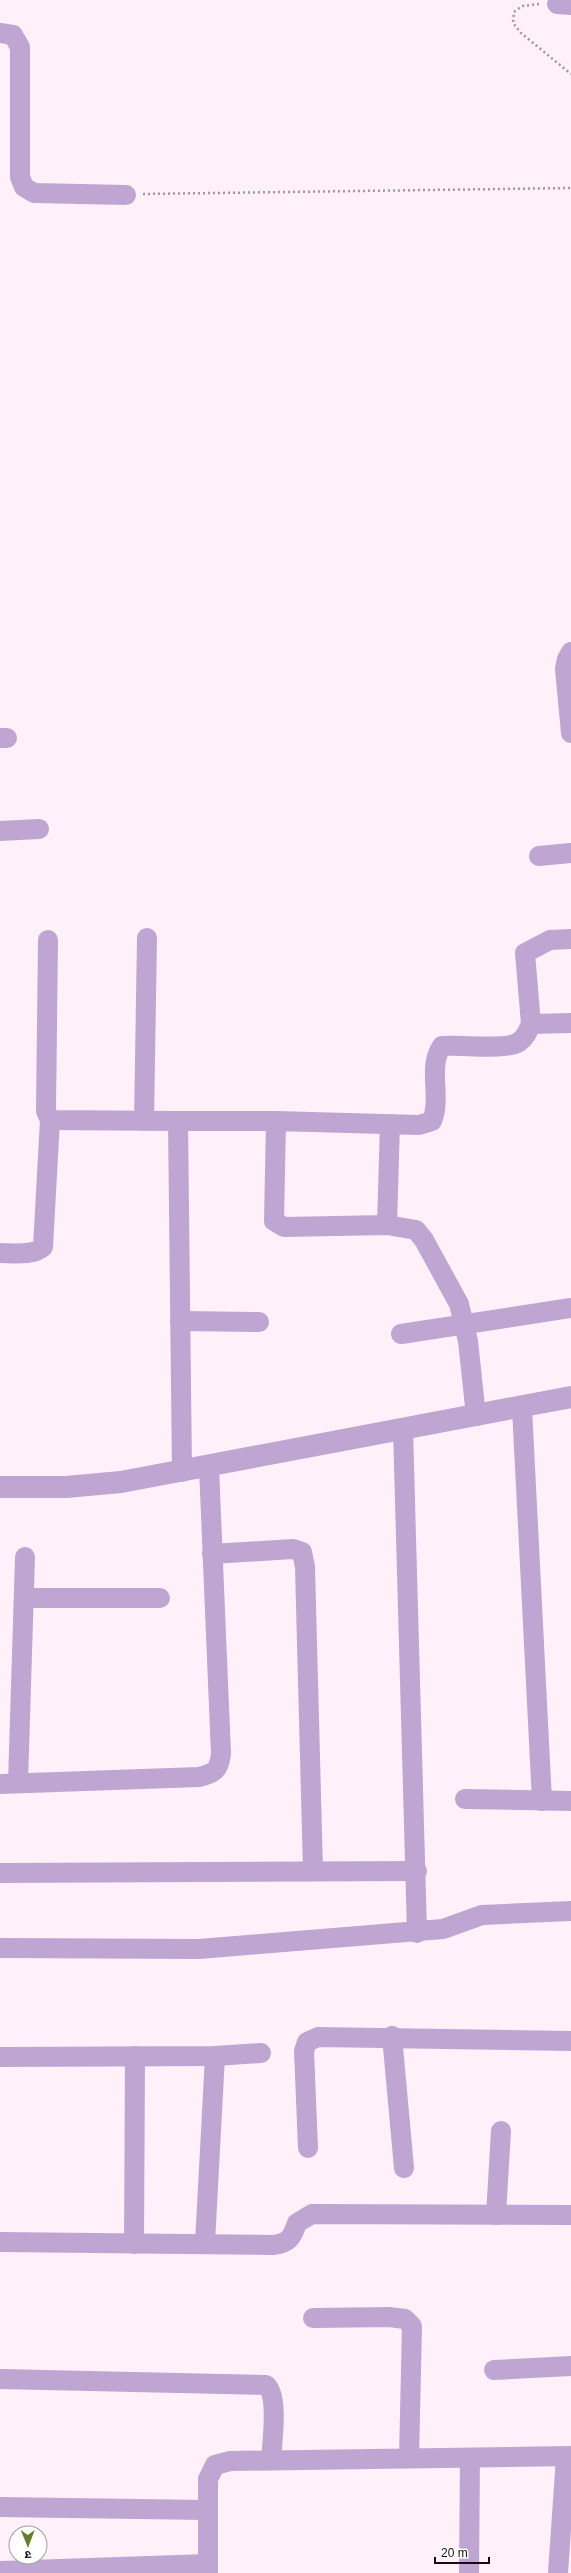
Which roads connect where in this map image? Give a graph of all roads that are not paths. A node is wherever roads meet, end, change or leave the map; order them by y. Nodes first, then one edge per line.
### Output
1 (0, 33) edge
2 (126, 195) road end
3 (571, 652) edge
4 (571, 733) edge
5 (39, 829) dead end
6 (0, 831) edge
7 (571, 853) edge
8 (539, 856) dead end
9 (147, 938) dead end
10 (571, 939) edge
11 (48, 940) dead end
12 (531, 1024) junction
13 (571, 1024) edge
14 (50, 1120) junction
15 (144, 1121) junction
16 (178, 1121) junction
17 (276, 1121) junction
18 (390, 1124) junction
19 (387, 1224) junction
20 (0, 1253) edge
21 (571, 1308) edge
22 (180, 1321) junction
23 (259, 1322) dead end
24 (466, 1324) junction
25 (401, 1334) dead end
26 (571, 1397) edge
27 (522, 1408) junction
28 (476, 1416) junction
29 (402, 1429) junction
30 (209, 1467) junction
31 (182, 1472) junction
32 (0, 1487) edge
33 (212, 1554) junction
34 (25, 1557) dead end
35 (25, 1598) junction
36 (160, 1598) dead end
37 (9, 1783) edge
38 (465, 1799) dead end
39 (542, 1801) junction
40 (571, 1801) edge
41 (313, 1871) junction
42 (417, 1871) junction
43 (0, 1872) edge
44 (571, 1911) edge
45 (417, 1932) junction
46 (0, 1948) edge
47 (392, 2036) junction
48 (571, 2041) edge
49 (261, 2053) dead end
50 (0, 2056) edge
51 (135, 2056) junction
52 (215, 2056) junction
53 (501, 2131) dead end
54 (308, 2148) dead end
55 (404, 2168) dead end
56 (496, 2215) junction
57 (571, 2215) edge
58 (0, 2242) edge
59 (205, 2243) junction
60 (134, 2244) junction
61 (313, 2318) dead end
62 (571, 2366) edge
63 (494, 2370) dead end
64 (0, 2380) edge
65 (569, 2456) edge
66 (409, 2458) junction
67 (470, 2458) junction
68 (271, 2460) junction
69 (0, 2507) edge
70 (207, 2510) junction
71 (208, 2568) edge
72 (0, 2571) edge
73 (469, 2573) edge
74 (558, 2573) edge

1 - 2 street
3 - 4 street
5 - 6 street
7 - 8 street
9 - 15 street
10 - 12 street
11 - 14 street
12 - 13 street
12 - 18 street
14 - 15 street
14 - 20 street
15 - 16 street
16 - 17 street
16 - 22 street
17 - 18 street
17 - 19 street
18 - 19 street
19 - 24 street
21 - 24 street
22 - 23 street
22 - 31 street
24 - 25 street
24 - 28 street
26 - 27 street
27 - 28 street
27 - 39 street
28 - 29 street
29 - 30 street
29 - 42 street
30 - 31 street
30 - 33 street
31 - 32 street
33 - 37 street
33 - 41 street
34 - 35 street
35 - 36 street
35 - 37 street
38 - 39 street
39 - 40 street
41 - 42 street
41 - 43 street
42 - 45 street
44 - 45 street
45 - 46 street
47 - 48 street
47 - 54 street
47 - 55 street
49 - 52 street
50 - 51 street
51 - 52 street
51 - 60 street
52 - 59 street
53 - 56 street
56 - 57 street
56 - 59 street
58 - 60 street
59 - 60 street
61 - 66 street
62 - 63 street
64 - 68 street
65 - 67 street
65 - 74 street
66 - 67 street
66 - 68 street
67 - 73 street
68 - 70 street
69 - 70 street
70 - 71 street
71 - 72 street

